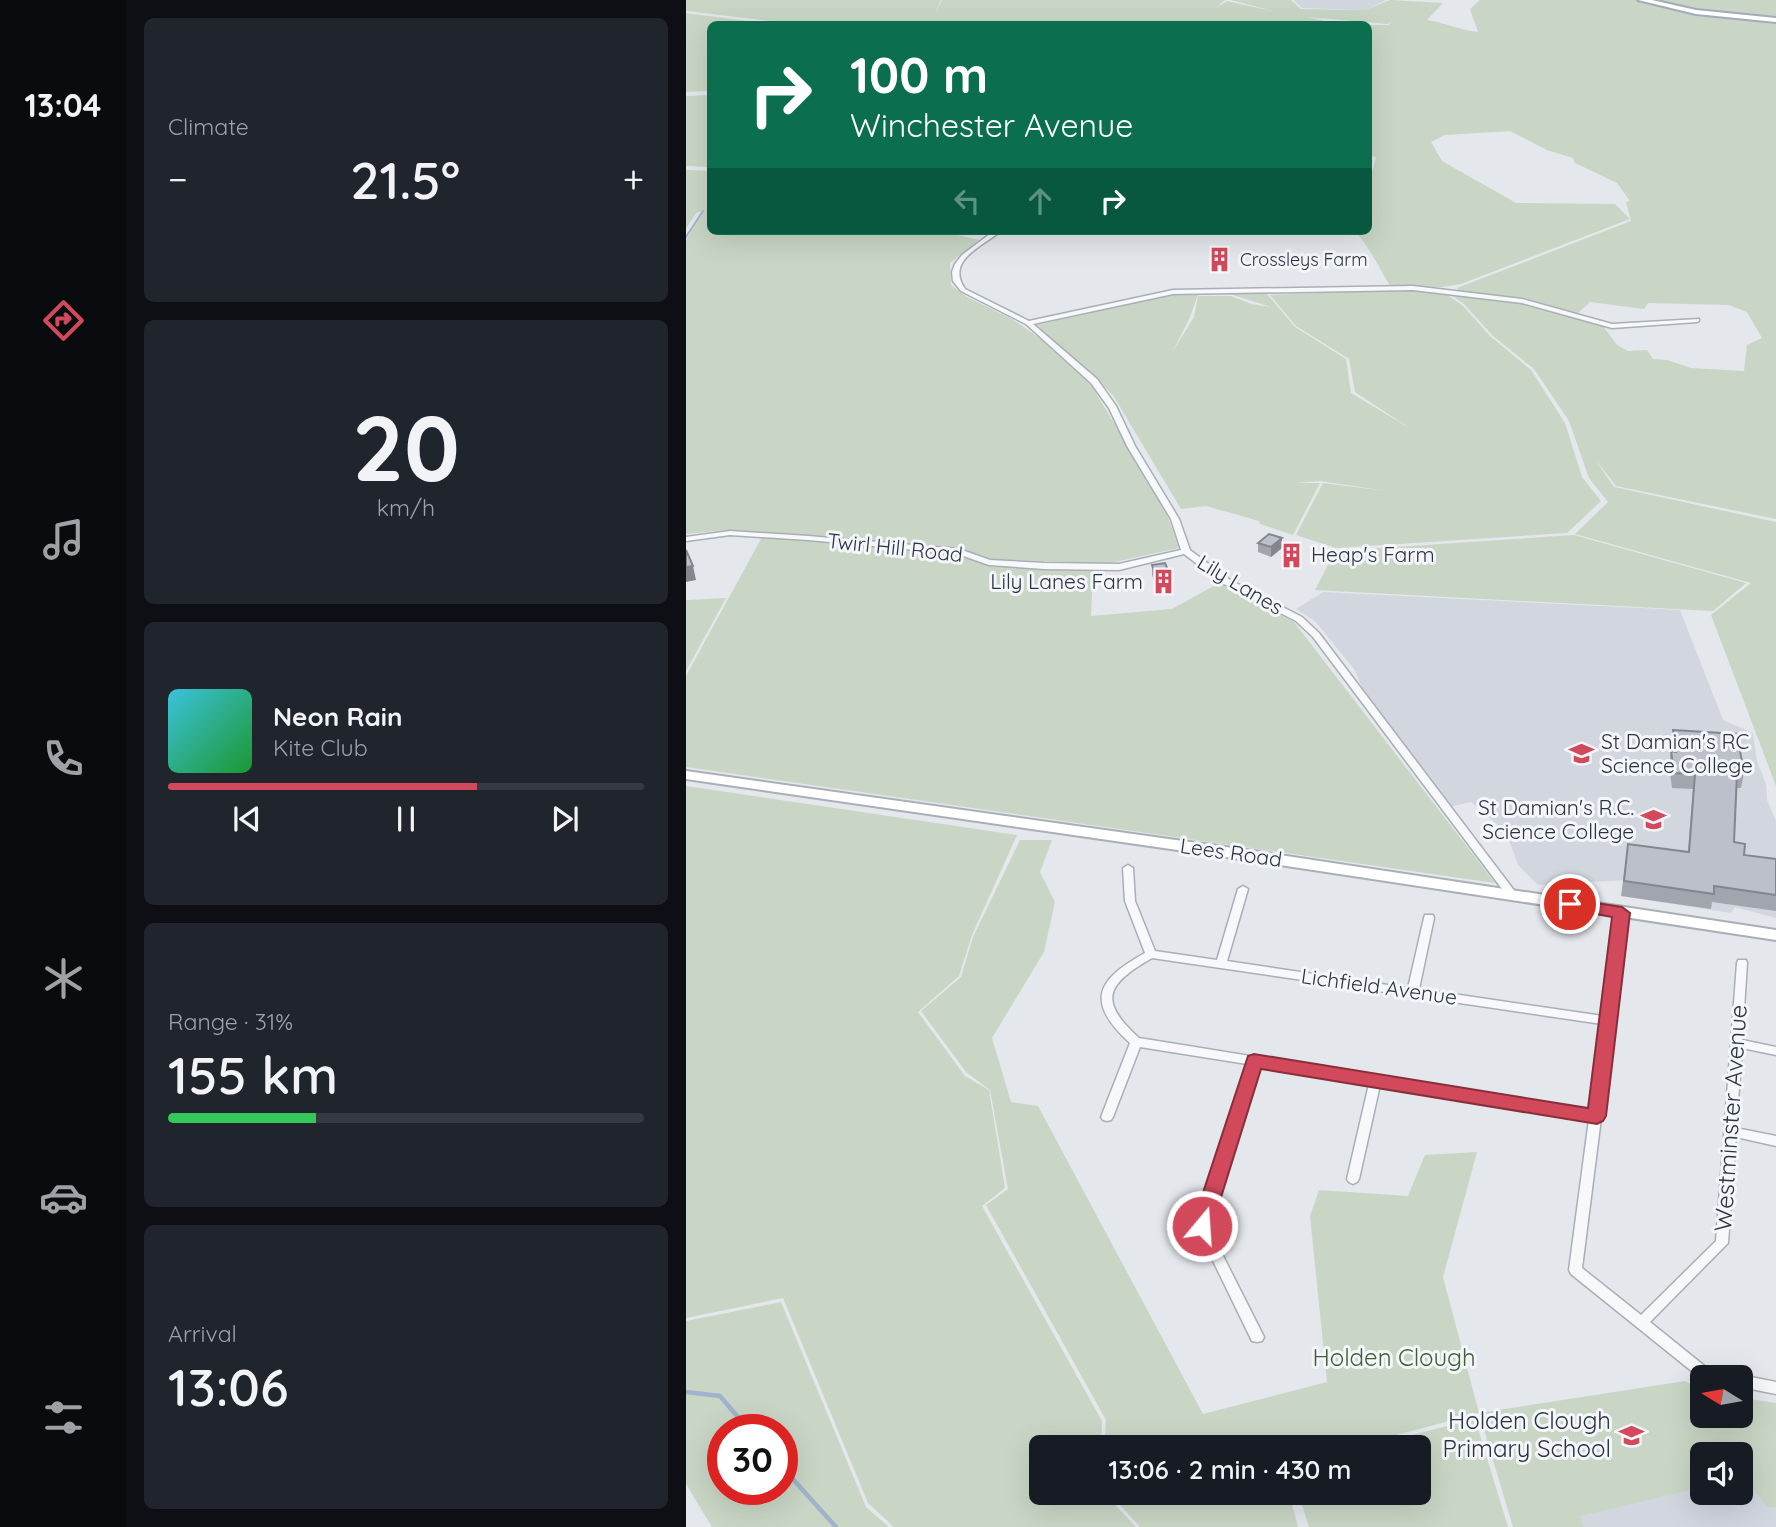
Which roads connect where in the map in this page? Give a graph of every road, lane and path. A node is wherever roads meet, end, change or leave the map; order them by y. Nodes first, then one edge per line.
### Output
1 (1642, 0) edge
2 (1776, 20) edge
3 (993, 235) edge
4 (1697, 320) dead end
5 (1028, 323) junction
6 (686, 539) edge
7 (1186, 551) junction
8 (686, 775) edge
9 (1128, 868) dead end
10 (1243, 889) dead end
11 (1512, 895) junction
12 (1622, 913) junction
13 (1429, 918) dead end
14 (1776, 935) edge
15 (1151, 954) junction
16 (1742, 963) dead end
17 (1221, 964) junction
18 (1413, 992) junction
19 (1608, 1021) junction
20 (1136, 1042) junction
21 (1736, 1044) junction
22 (1776, 1051) edge
23 (1254, 1061) junction
24 (1375, 1081) junction
25 (1597, 1116) junction
26 (1107, 1117) dead end
27 (1730, 1130) junction
28 (1776, 1141) edge
29 (1353, 1179) dead end
30 (1641, 1323) junction
31 (1257, 1337) dead end
32 (1694, 1365) edge
33 (1754, 1384) edge
34 (1776, 1388) edge

1 - 2 main road
3 - 5 street, Lily Lanes
4 - 5 street
5 - 7 street, Lily Lanes
6 - 7 street, Twirl Hill Road
7 - 11 street, Lily Lanes
8 - 11 main road, Lees Road
9 - 15 street
10 - 17 street
11 - 12 main road, Lees Road
12 - 14 main road, Lees Road
12 - 19 street
13 - 18 street
15 - 17 street, Lichfield Avenue
15 - 20 street
16 - 21 street, Westminster Avenue
17 - 18 street, Lichfield Avenue
18 - 19 street, Lichfield Avenue
19 - 25 street
20 - 23 street
20 - 26 street
21 - 22 street
21 - 27 street, Westminster Avenue
23 - 24 street
23 - 31 street
24 - 25 street
24 - 29 street
25 - 30 street
27 - 28 street
27 - 30 street, Westminster Avenue
30 - 32 street
33 - 34 street

